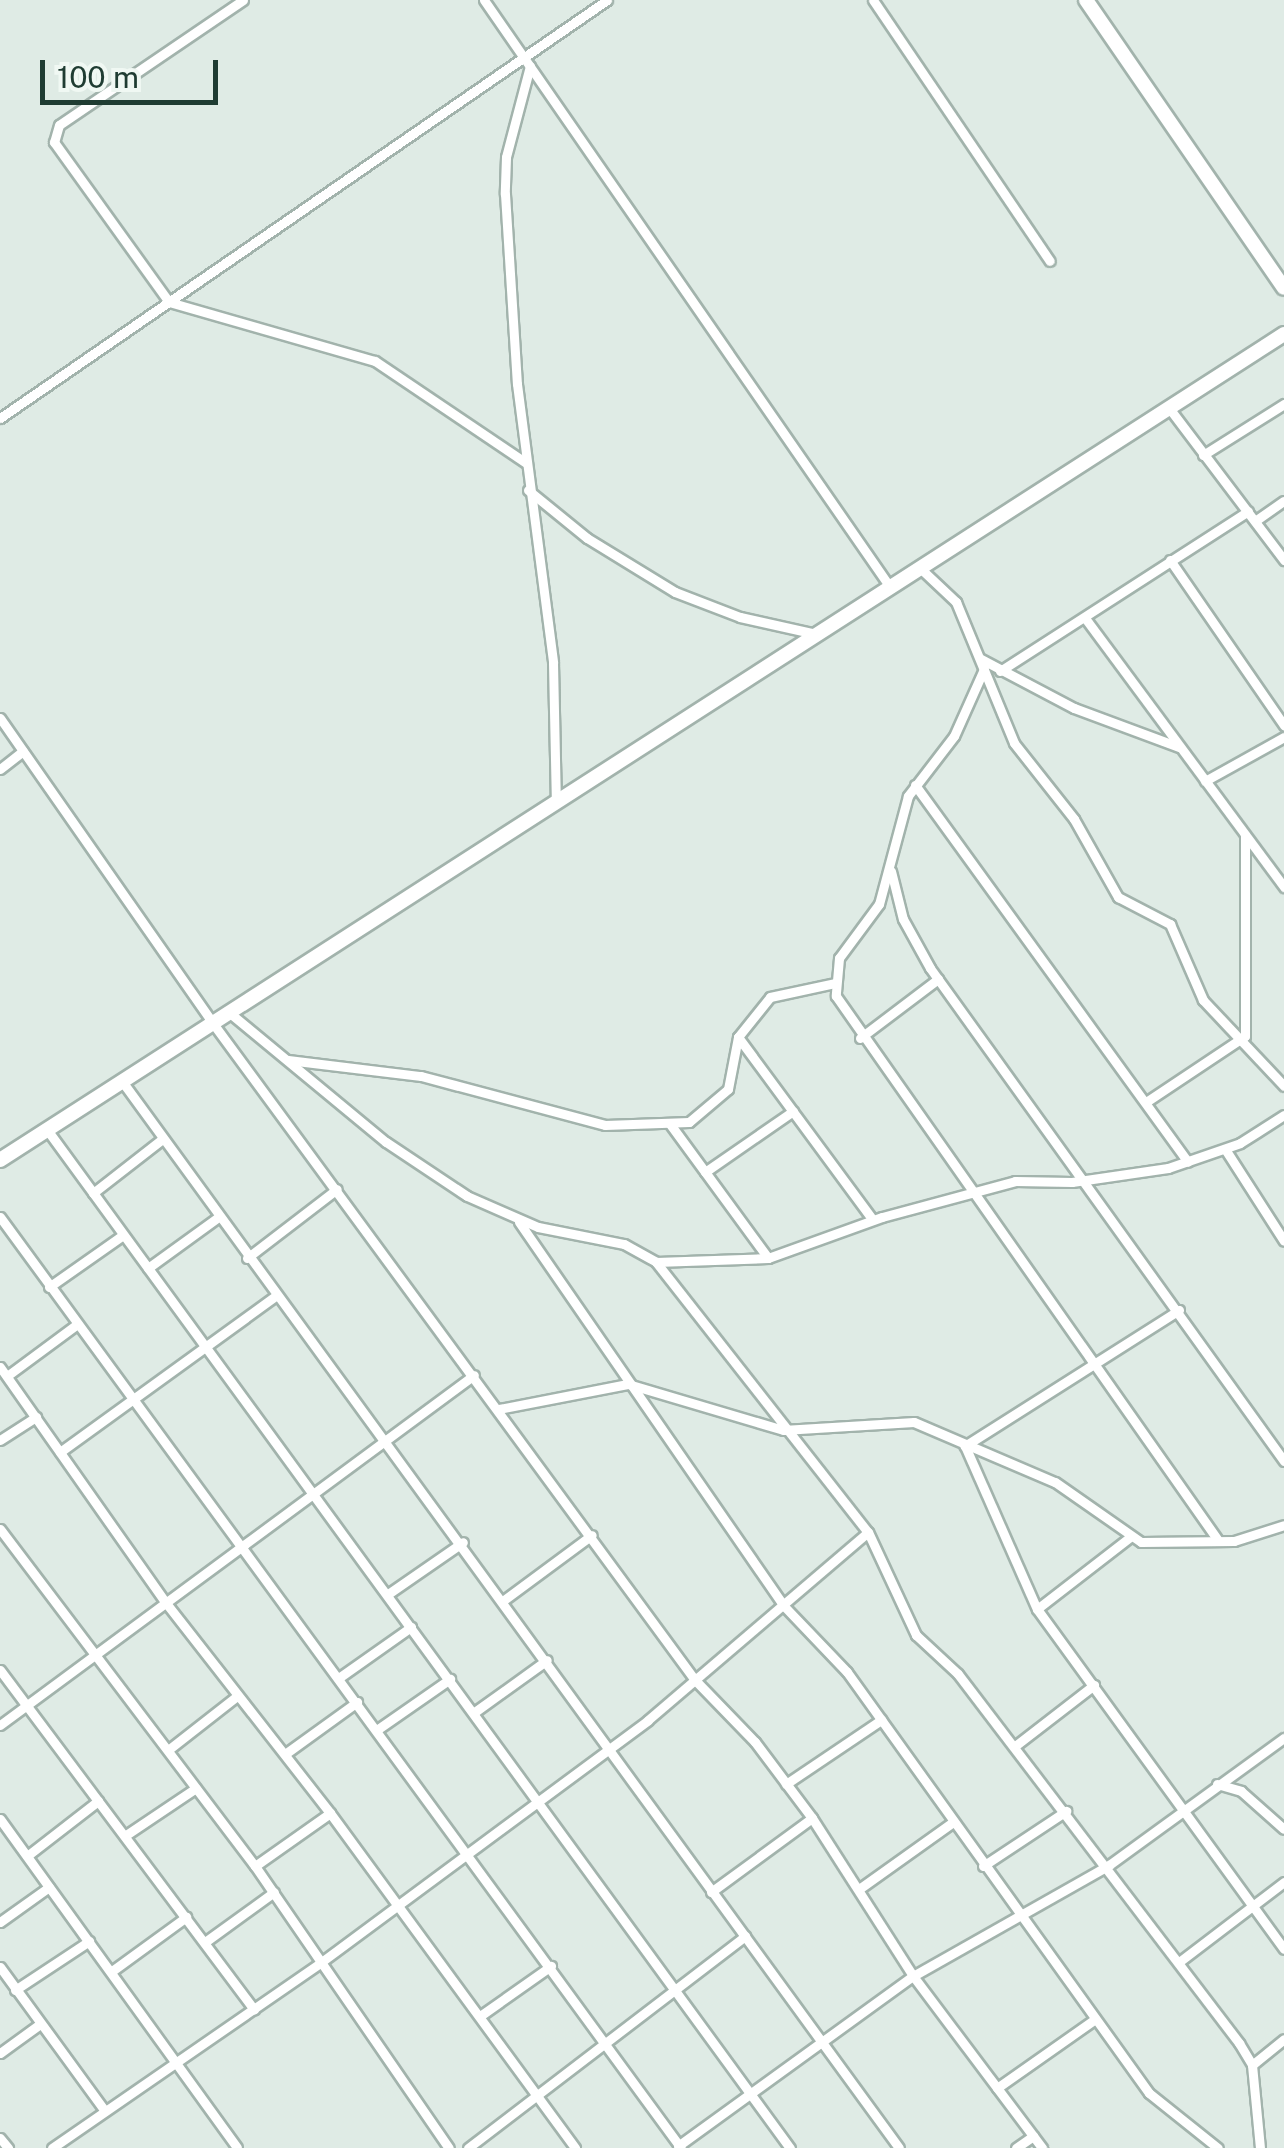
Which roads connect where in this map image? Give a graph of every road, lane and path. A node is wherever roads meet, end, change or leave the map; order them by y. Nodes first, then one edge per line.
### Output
1 (243, 0) edge
2 (484, 0) edge
3 (607, 0) edge
4 (874, 0) edge
5 (1086, 0) edge
6 (527, 62) junction
7 (1050, 261) dead end
8 (1284, 288) edge
9 (169, 302) junction
10 (1284, 334) edge
11 (1284, 404) edge
12 (1169, 408) junction
13 (0, 418) edge
14 (1203, 454) junction
15 (525, 462) junction
16 (528, 490) junction
17 (1284, 501) edge
18 (1248, 511) junction
19 (1255, 521) junction
20 (1170, 560) junction
21 (1284, 560) edge
22 (920, 568) junction
23 (890, 587) junction
24 (1084, 618) junction
25 (816, 634) junction
26 (982, 664) junction
27 (1000, 671) junction
28 (0, 718) edge
29 (1284, 725) edge
30 (1284, 738) edge
31 (1181, 748) junction
32 (23, 752) junction
33 (0, 769) edge
34 (1206, 782) junction
35 (914, 786) junction
36 (556, 803) junction
37 (1245, 836) junction
38 (890, 860) junction
39 (1280, 874) edge
40 (1284, 887) edge
41 (938, 979) junction
42 (835, 983) junction
43 (232, 1014) junction
44 (214, 1026) junction
45 (738, 1037) junction
46 (860, 1038) junction
47 (1239, 1042) junction
48 (288, 1060) junction
49 (124, 1084) junction
50 (1284, 1086) edge
51 (1146, 1102) junction
52 (794, 1111) junction
53 (1284, 1115) edge
54 (670, 1124) junction
55 (48, 1131) junction
56 (161, 1140) junction
57 (1225, 1149) junction
58 (0, 1160) edge
59 (1188, 1162) junction
60 (705, 1172) junction
61 (1088, 1180) junction
62 (337, 1189) junction
63 (975, 1192) junction
64 (92, 1193) junction
65 (0, 1217) edge
66 (217, 1218) junction
67 (517, 1220) junction
68 (873, 1220) junction
69 (124, 1234) junction
70 (1284, 1241) edge
71 (248, 1258) junction
72 (768, 1258) junction
73 (656, 1262) junction
74 (148, 1268) junction
75 (48, 1287) junction
76 (274, 1297) junction
77 (1178, 1310) junction
78 (76, 1326) junction
79 (206, 1349) junction
80 (1093, 1364) junction
81 (3, 1372) edge
82 (474, 1375) junction
83 (628, 1384) junction
84 (132, 1403) junction
85 (499, 1409) junction
86 (36, 1417) junction
87 (783, 1430) junction
88 (0, 1440) edge
89 (387, 1440) junction
90 (965, 1446) junction
91 (60, 1452) junction
92 (1284, 1460) edge
93 (312, 1495) junction
94 (1284, 1524) edge
95 (0, 1530) edge
96 (868, 1532) junction
97 (592, 1535) junction
98 (1130, 1538) junction
99 (1217, 1539) junction
100 (463, 1542) junction
101 (240, 1548) junction
102 (388, 1594) junction
103 (504, 1600) junction
104 (166, 1603) junction
105 (784, 1606) junction
106 (1037, 1610) junction
107 (411, 1627) junction
108 (96, 1654) junction
109 (547, 1660) junction
110 (0, 1670) edge
111 (340, 1677) junction
112 (450, 1679) junction
113 (694, 1680) junction
114 (1094, 1685) junction
115 (237, 1696) junction
116 (357, 1702) junction
117 (28, 1705) junction
118 (476, 1710) junction
119 (881, 1720) junction
120 (0, 1725) edge
121 (378, 1729) junction
122 (1284, 1738) edge
123 (1014, 1746) junction
124 (612, 1747) junction
125 (168, 1750) junction
126 (285, 1754) junction
127 (786, 1784) junction
128 (1218, 1784) junction
129 (196, 1788) junction
130 (541, 1799) junction
131 (98, 1801) junction
132 (1185, 1808) junction
133 (1066, 1811) junction
134 (330, 1814) junction
135 (812, 1818) junction
136 (0, 1819) edge
137 (953, 1822) junction
138 (1284, 1829) edge
139 (126, 1835) junction
140 (470, 1853) junction
141 (27, 1856) junction
142 (1109, 1865) junction
143 (255, 1866) junction
144 (983, 1866) junction
145 (1284, 1882) edge
146 (49, 1887) junction
147 (859, 1889) junction
148 (274, 1892) junction
149 (711, 1892) junction
150 (398, 1906) junction
151 (1254, 1906) junction
152 (186, 1917) junction
153 (1019, 1918) junction
154 (0, 1922) edge
155 (745, 1936) junction
156 (88, 1940) junction
157 (205, 1942) junction
158 (1284, 1949) edge
159 (1180, 1962) junction
160 (320, 1963) junction
161 (551, 1966) junction
162 (0, 1968) edge
163 (112, 1972) junction
164 (914, 1976) junction
165 (15, 1990) junction
166 (677, 1992) junction
167 (254, 2010) junction
168 (480, 2016) junction
169 (1095, 2020) junction
170 (40, 2024) junction
171 (1284, 2039) edge
172 (820, 2040) junction
173 (609, 2044) junction
174 (0, 2053) edge
175 (179, 2060) junction
176 (1252, 2065) junction
177 (998, 2088) junction
178 (749, 2094) junction
179 (537, 2096) junction
180 (104, 2111) junction
181 (1033, 2136) junction
182 (0, 2138) edge
183 (679, 2147) edge
184 (8, 2148) edge
185 (52, 2148) edge
186 (237, 2148) edge
187 (449, 2148) edge
188 (468, 2148) edge
189 (575, 2148) edge
190 (790, 2148) edge
191 (899, 2148) edge
192 (1016, 2148) edge
193 (1042, 2148) edge
194 (1218, 2148) edge
195 (1260, 2148) edge

1 - 9 street
2 - 6 street
3 - 6 street
4 - 7 street
5 - 8 street
6 - 9 street
6 - 15 street
6 - 23 street
9 - 13 street
9 - 15 street
10 - 12 street
11 - 14 street
12 - 14 street
12 - 22 street
14 - 18 street
15 - 16 street
16 - 25 street
16 - 36 street
17 - 19 street
18 - 19 street
18 - 20 street
19 - 21 street
20 - 24 street
20 - 29 street
22 - 23 street
22 - 26 street
23 - 25 street
24 - 27 street
24 - 31 street
25 - 36 street
26 - 27 street
26 - 35 street
26 - 47 street
27 - 31 street
28 - 32 street
30 - 34 street
31 - 34 street
32 - 33 street
32 - 44 street
34 - 37 street
35 - 38 street
35 - 51 street
36 - 43 street
37 - 39 street
37 - 47 street
38 - 41 street
38 - 42 street
39 - 40 street
41 - 46 street
41 - 61 street
42 - 45 street
42 - 46 street
43 - 44 street
43 - 48 street
44 - 49 street
44 - 62 street
45 - 52 street
45 - 54 street
46 - 63 street
47 - 50 street
47 - 51 street
48 - 54 street
48 - 67 street
49 - 55 street
49 - 56 street
51 - 59 street
52 - 60 street
52 - 68 street
53 - 57 street
54 - 60 street
55 - 58 street
55 - 64 street
56 - 64 street
56 - 66 street
57 - 59 street
57 - 70 street
59 - 61 street
60 - 72 street
61 - 63 street
61 - 77 street
62 - 71 street
62 - 82 street
63 - 68 street
63 - 80 street
64 - 69 street
65 - 75 street
66 - 71 street
66 - 74 street
67 - 73 street
67 - 83 street
68 - 72 street
69 - 74 street
69 - 75 street
71 - 76 street
72 - 73 street
73 - 87 street
74 - 79 street
75 - 78 street
76 - 79 street
76 - 89 street
77 - 80 street
77 - 92 street
78 - 81 street
78 - 84 street
79 - 84 street
79 - 93 street
80 - 90 street
80 - 99 street
81 - 86 street
82 - 85 street
82 - 89 street
83 - 85 street
83 - 87 street
83 - 105 street
84 - 91 street
84 - 101 street
85 - 97 street
86 - 88 street
86 - 91 street
87 - 90 street
87 - 96 street
89 - 93 street
89 - 100 street
90 - 98 street
90 - 106 street
91 - 104 street
93 - 101 street
93 - 102 street
94 - 99 street
95 - 108 street
96 - 105 street
96 - 123 street
97 - 103 street
97 - 113 street
98 - 99 street
98 - 106 street
100 - 102 street
100 - 103 street
101 - 104 street
101 - 111 street
102 - 107 street
103 - 109 street
104 - 108 street
104 - 115 street
105 - 113 street
105 - 119 street
106 - 114 street
107 - 111 street
107 - 112 street
108 - 117 street
108 - 125 street
109 - 118 street
109 - 124 street
110 - 117 street
111 - 116 street
112 - 118 street
112 - 121 street
113 - 124 street
113 - 127 street
114 - 123 street
114 - 132 street
115 - 125 street
115 - 126 street
116 - 121 street
116 - 126 street
117 - 120 street
117 - 131 street
118 - 130 street
119 - 127 street
119 - 137 street
121 - 140 street
122 - 128 street
123 - 133 street
124 - 130 street
124 - 149 street
125 - 129 street
126 - 134 street
127 - 135 street
128 - 132 street
128 - 138 street
129 - 139 street
129 - 143 street
130 - 140 street
130 - 166 street
131 - 139 street
131 - 141 street
132 - 142 street
132 - 151 street
133 - 142 street
133 - 144 street
134 - 143 street
134 - 150 street
135 - 147 street
135 - 149 street
136 - 141 street
137 - 144 street
137 - 147 street
139 - 152 street
140 - 150 street
140 - 161 street
141 - 146 street
142 - 153 street
142 - 159 street
143 - 148 street
144 - 153 street
145 - 151 street
146 - 154 street
146 - 156 street
147 - 164 street
148 - 157 street
148 - 160 street
149 - 155 street
150 - 160 street
150 - 168 street
151 - 158 street
151 - 159 street
152 - 157 street
152 - 163 street
153 - 164 street
153 - 169 street
155 - 166 street
155 - 172 street
156 - 163 street
156 - 165 street
157 - 167 street
159 - 176 street
160 - 167 street
160 - 187 street
161 - 168 street
161 - 173 street
162 - 165 street
163 - 175 street
164 - 172 street
164 - 177 street
165 - 170 street
166 - 173 street
166 - 178 street
167 - 175 street
168 - 179 street
169 - 177 street
169 - 194 street
170 - 174 street
170 - 180 street
171 - 176 street
172 - 178 street
172 - 191 street
173 - 179 street
173 - 183 street
175 - 180 street
175 - 186 street
176 - 195 street
177 - 181 street
178 - 183 street
178 - 190 street
179 - 188 street
179 - 189 street
180 - 185 street
181 - 192 street
181 - 193 street
182 - 184 street

